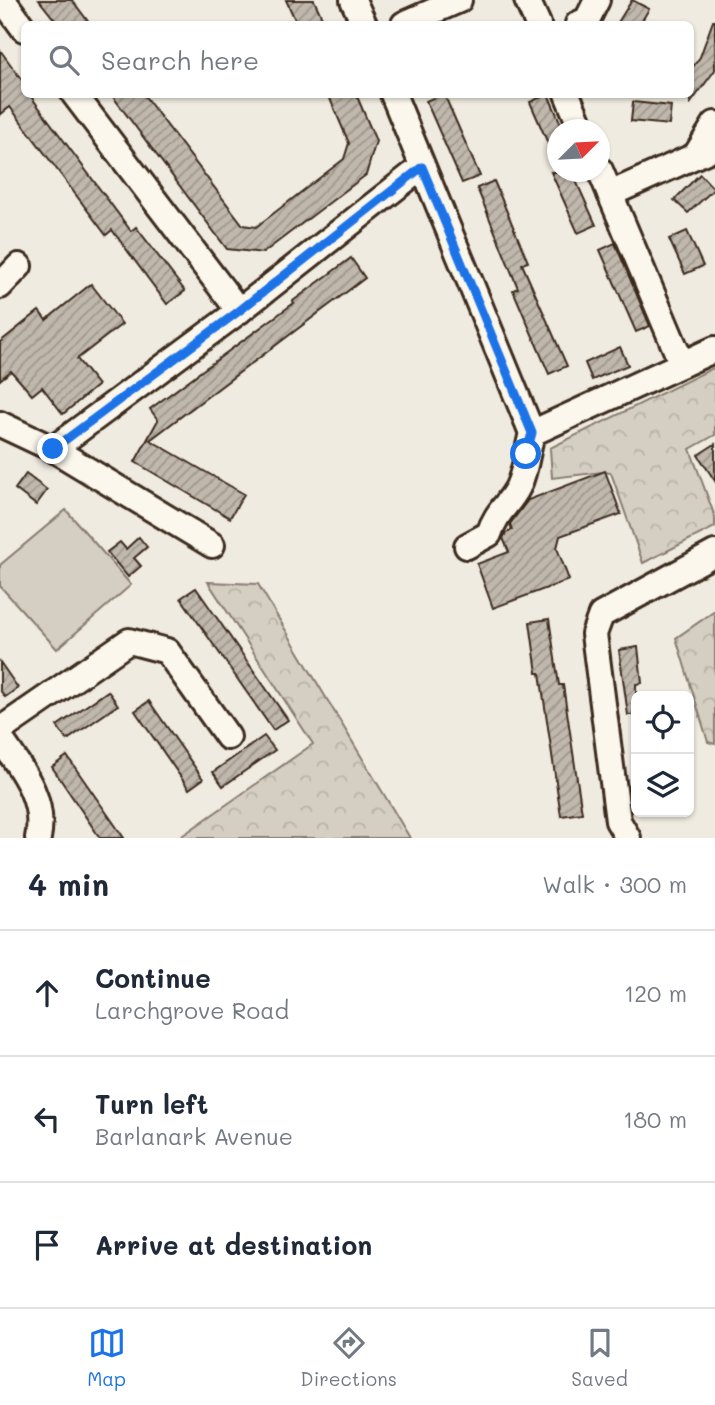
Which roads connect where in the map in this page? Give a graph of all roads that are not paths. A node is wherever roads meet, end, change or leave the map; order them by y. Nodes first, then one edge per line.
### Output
1 (3, 0) edge
2 (353, 0) edge
3 (459, 0) edge
4 (527, 0) edge
5 (597, 0) edge
6 (363, 21) edge
7 (411, 21) edge
8 (537, 21) edge
9 (585, 21) edge
10 (21, 25) edge
11 (77, 98) edge
12 (395, 98) edge
13 (570, 98) edge
14 (578, 119) edge
15 (715, 124) edge
16 (706, 151) edge
17 (422, 167) junction
18 (605, 182) edge
19 (610, 194) junction
20 (19, 267) dead end
21 (0, 286) edge
22 (239, 311) junction
23 (715, 349) edge
24 (682, 364) junction
25 (0, 424) edge
26 (532, 433) junction
27 (53, 449) junction
28 (212, 545) dead end
29 (467, 546) dead end
30 (715, 552) edge
31 (0, 730) edge
32 (228, 737) dead end
33 (0, 738) edge
34 (38, 838) edge
35 (628, 838) edge

1 - 10 street
2 - 6 street
3 - 7 street
4 - 8 street
5 - 9 street
11 - 22 street
12 - 17 street
13 - 14 street
15 - 16 street
16 - 19 street
17 - 22 street
17 - 26 street
18 - 19 street
19 - 24 street
20 - 21 street
22 - 27 street
23 - 24 street
24 - 26 street
25 - 27 street
26 - 29 street
27 - 28 street
30 - 35 street
31 - 32 street
33 - 34 street

